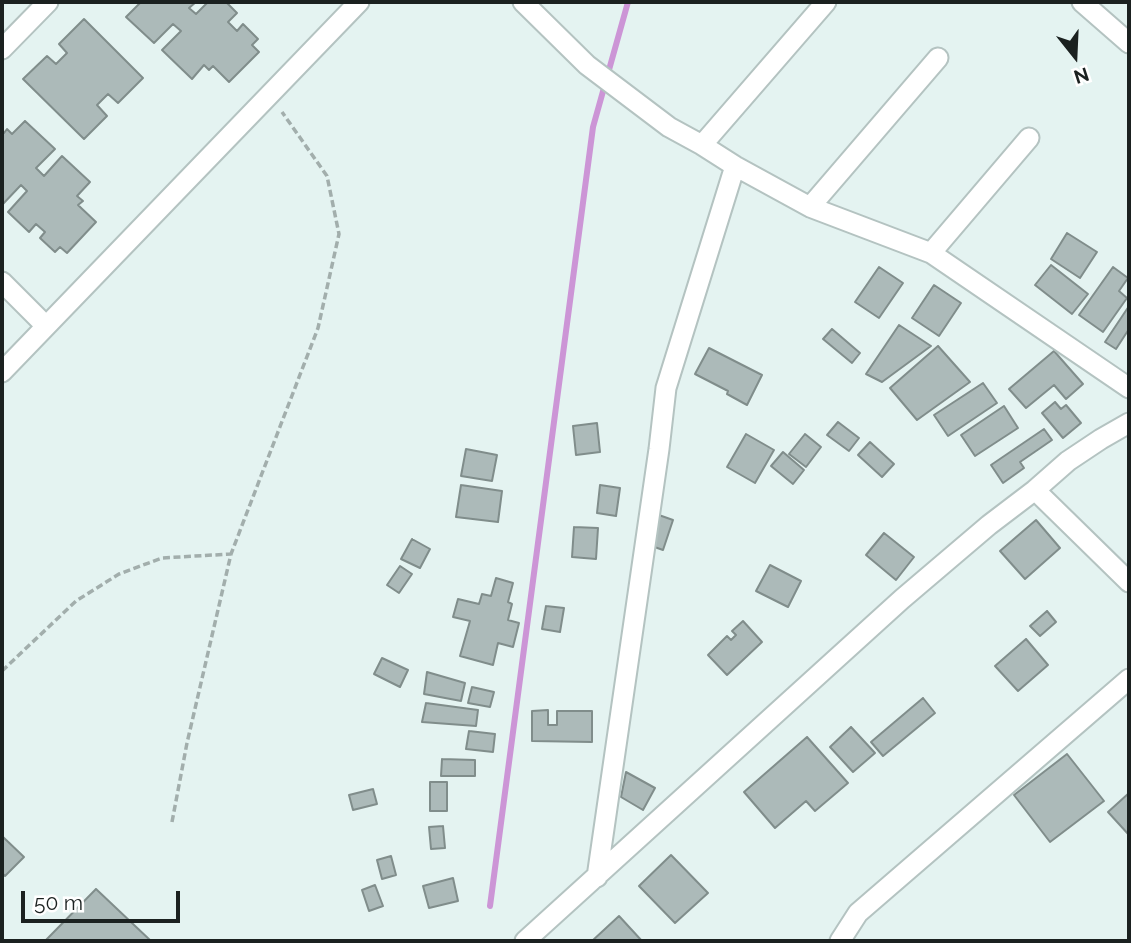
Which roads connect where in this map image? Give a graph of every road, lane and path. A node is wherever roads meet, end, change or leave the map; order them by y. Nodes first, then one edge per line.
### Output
1 (48, 2) edge
2 (359, 2) edge
3 (523, 2) edge
4 (826, 2) edge
5 (1082, 2) edge
6 (1129, 43) edge
7 (2, 49) edge
8 (938, 58) dead end
9 (269, 94) junction
10 (1029, 138) dead end
11 (702, 145) junction
12 (735, 166) junction
13 (810, 207) junction
14 (931, 253) junction
15 (2, 282) edge
16 (47, 326) junction
17 (2, 372) edge
18 (1129, 388) edge
19 (1129, 423) edge
20 (1035, 490) junction
21 (231, 554) junction
22 (1129, 582) edge
23 (2, 671) edge
24 (1129, 679) edge
25 (172, 822) dead end
26 (597, 877) junction
27 (525, 941) edge
28 (840, 941) edge

1 - 7 street
2 - 9 street
3 - 11 street
4 - 11 street
5 - 6 street
8 - 13 street
9 - 16 street
9 - 21 path
10 - 14 street
11 - 12 street
12 - 13 street
12 - 26 street
13 - 14 street
14 - 18 street
15 - 16 street
16 - 17 street
19 - 20 street
20 - 22 street
20 - 26 street
21 - 23 path
21 - 25 path
24 - 28 street
26 - 27 street

